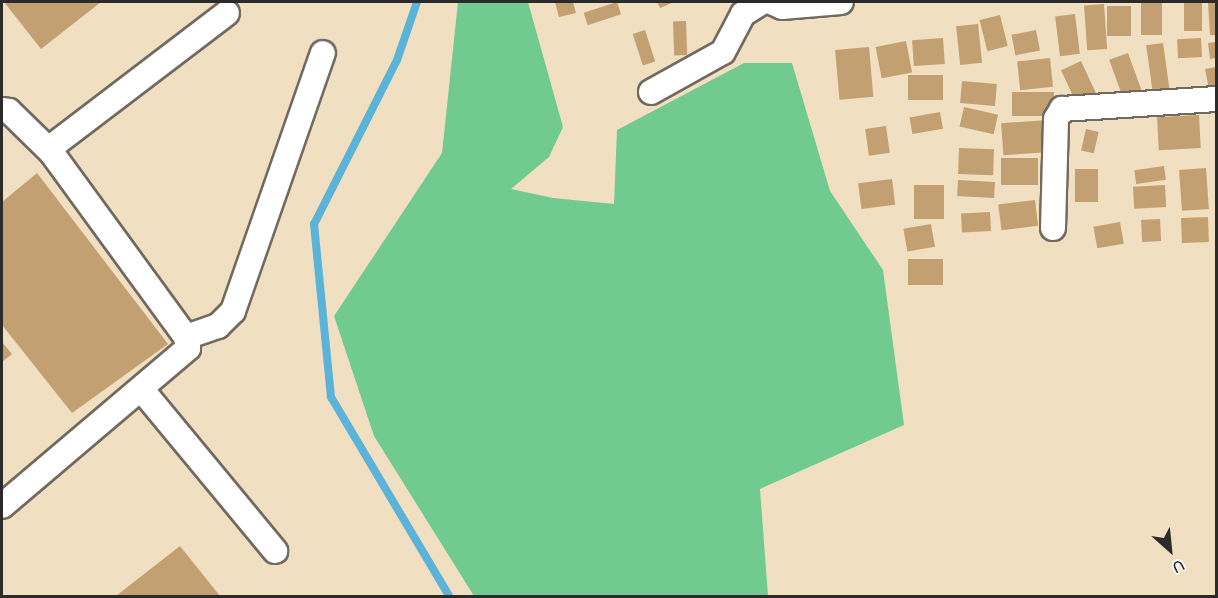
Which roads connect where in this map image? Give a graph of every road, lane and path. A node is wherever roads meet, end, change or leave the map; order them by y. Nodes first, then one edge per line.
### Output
1 (841, 2) edge
2 (772, 3) edge
3 (227, 13) dead end
4 (323, 53) dead end
5 (651, 92) dead end
6 (1216, 99) edge
7 (2, 110) edge
8 (52, 153) junction
9 (1053, 228) dead end
10 (186, 337) junction
11 (142, 390) junction
12 (2, 506) edge
13 (275, 551) dead end

1 - 2 street
2 - 5 street
3 - 8 street
4 - 10 street
6 - 9 street
7 - 8 street
8 - 10 street
10 - 11 street
11 - 12 street
11 - 13 street

